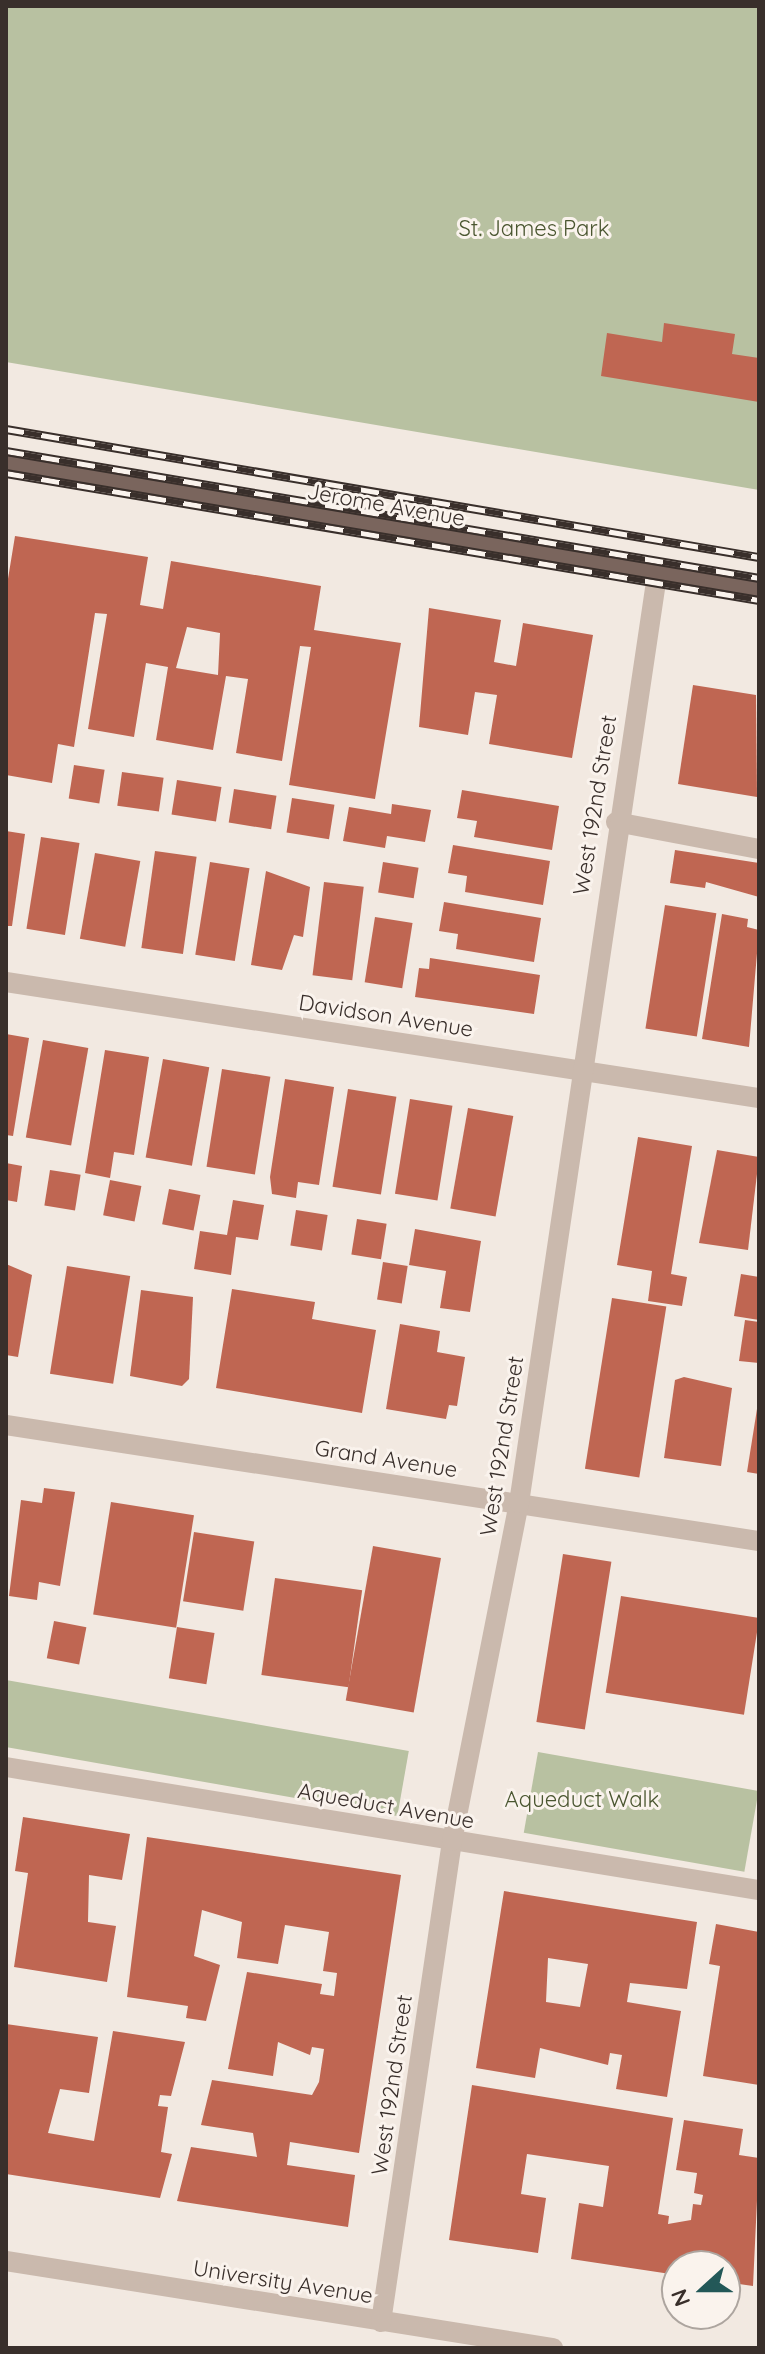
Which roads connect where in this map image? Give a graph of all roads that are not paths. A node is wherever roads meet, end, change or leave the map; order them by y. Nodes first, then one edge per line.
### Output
1 (6, 462) edge
2 (657, 575) junction
3 (759, 591) edge
4 (616, 822) junction
5 (759, 849) edge
6 (6, 982) edge
7 (579, 1069) junction
8 (759, 1098) edge
9 (6, 1425) edge
10 (519, 1503) junction
11 (759, 1541) edge
12 (6, 1767) edge
13 (452, 1841) junction
14 (759, 1890) edge
15 (6, 2261) edge
16 (381, 2322) junction
17 (553, 2348) edge

1 - 2 main road, Jerome Avenue
2 - 3 main road, Jerome Avenue
2 - 4 street, West 192nd Street
4 - 5 street
4 - 7 street, West 192nd Street
6 - 7 street, Davidson Avenue
7 - 8 street, Davidson Avenue
7 - 10 street, West 192nd Street
9 - 10 street, Grand Avenue
10 - 11 street, Grand Avenue
10 - 13 street, West 192nd Street
12 - 13 street, Aqueduct Avenue
13 - 14 street, Aqueduct Avenue
13 - 16 street, West 192nd Street
15 - 16 street, University Avenue
16 - 17 street, University Avenue

